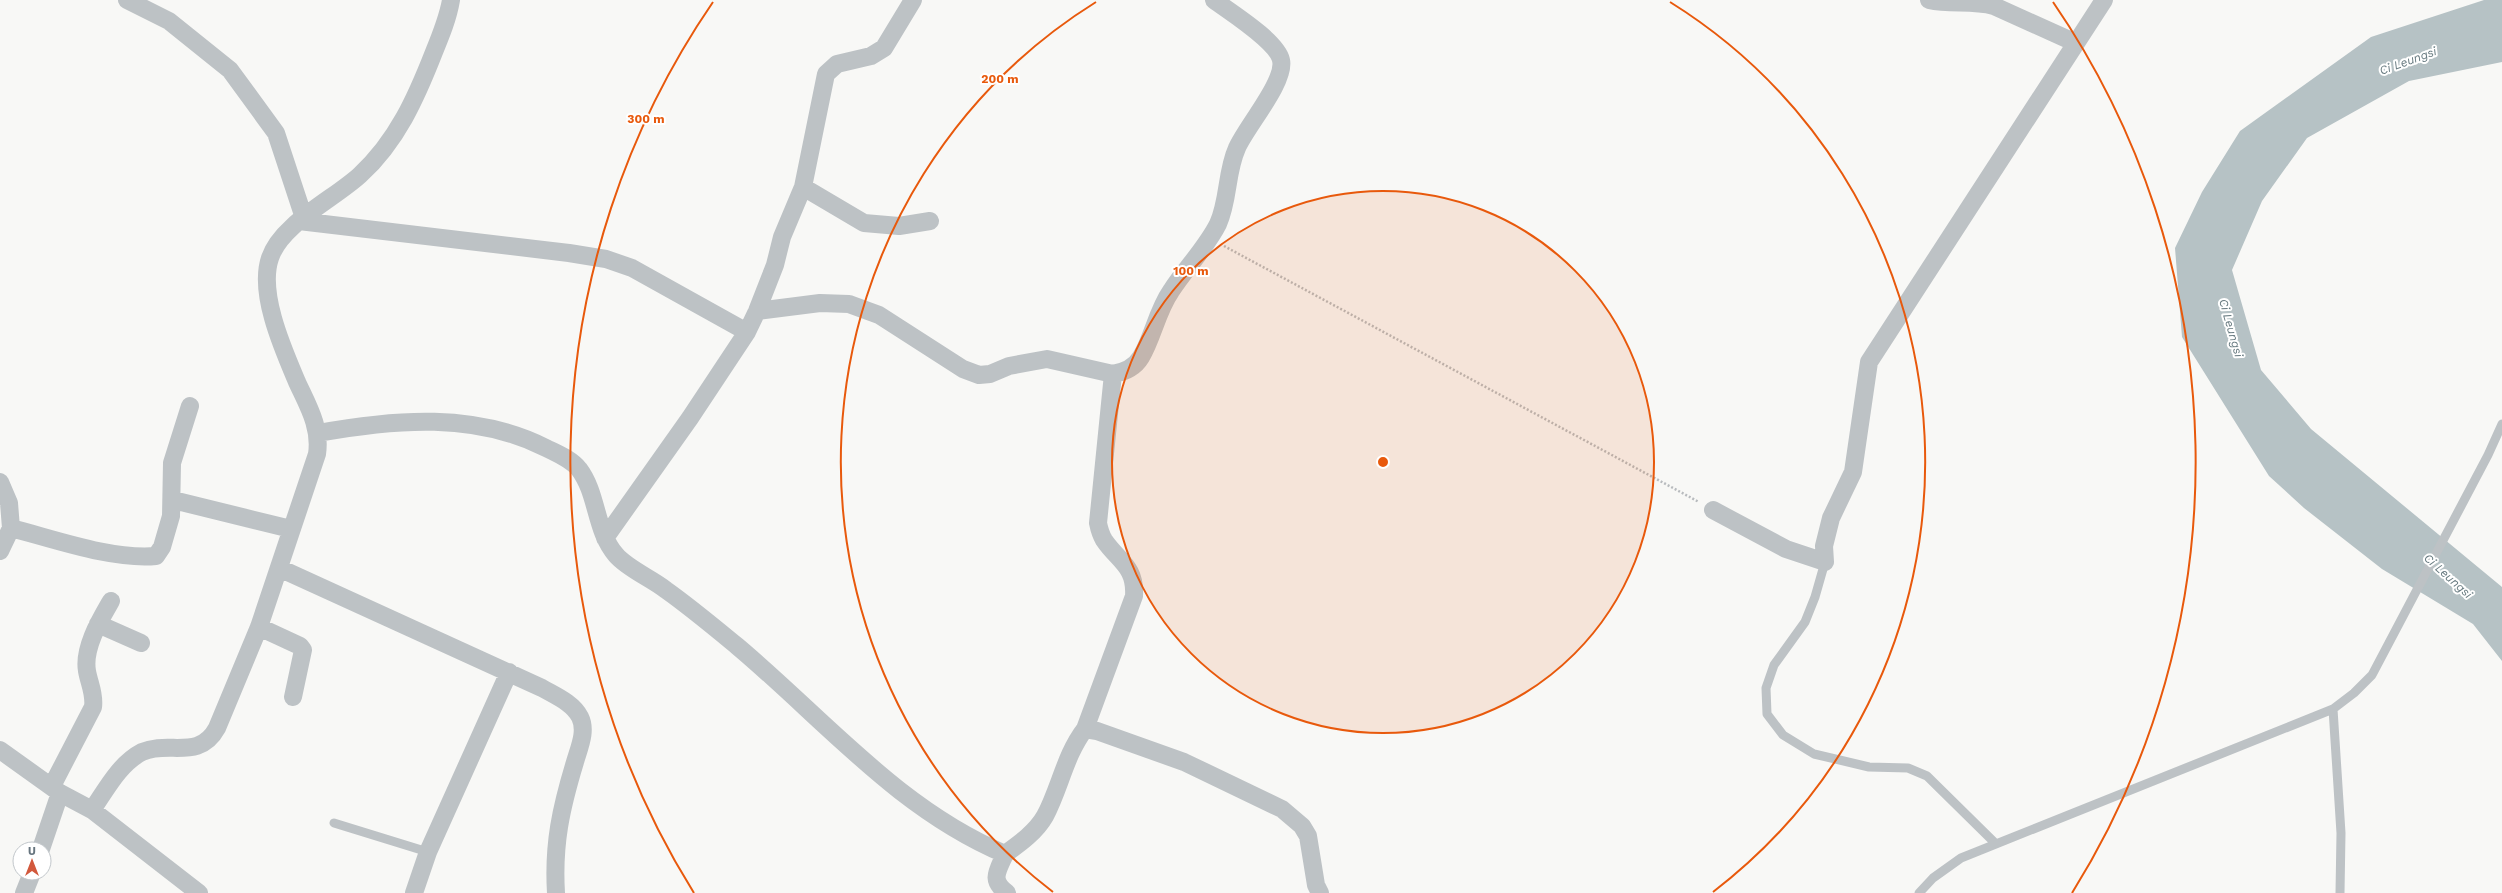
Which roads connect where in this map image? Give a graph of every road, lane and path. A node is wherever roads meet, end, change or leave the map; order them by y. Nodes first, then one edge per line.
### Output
1 (128, 0) edge
2 (451, 0) edge
3 (913, 0) edge
4 (1214, 0) edge
5 (1929, 0) edge
6 (2104, 0) edge
7 (159, 7) edge
8 (2076, 43) junction
9 (803, 187) junction
10 (302, 220) junction
11 (930, 221) dead end
12 (1207, 240) junction
13 (758, 311) junction
14 (747, 332) junction
15 (1113, 374) junction
16 (190, 406) dead end
17 (2502, 424) edge
18 (318, 433) junction
19 (0, 482) edge
20 (173, 500) junction
21 (1713, 510) joint
22 (11, 528) junction
23 (291, 529) junction
24 (604, 538) junction
25 (0, 551) edge
26 (1825, 562) junction
27 (279, 568) junction
28 (111, 601) dead end
29 (98, 624) junction
30 (259, 627) junction
31 (141, 643) dead end
32 (509, 672) junction
33 (293, 697) dead end
34 (2333, 709) junction
35 (1085, 729) junction
36 (0, 750) edge
37 (56, 789) junction
38 (92, 810) junction
39 (334, 823) dead end
40 (42, 841) edge
41 (1995, 843) junction
42 (428, 852) junction
43 (1005, 854) junction
44 (29, 881) edge
45 (24, 893) edge
46 (199, 893) edge
47 (414, 893) edge
48 (556, 893) edge
49 (1007, 893) edge
50 (1320, 893) edge
51 (1919, 893) edge
52 (2340, 893) edge

1 - 7 street
2 - 10 street
3 - 9 street
4 - 12 street
5 - 8 street
6 - 8 street
7 - 10 street
8 - 26 street
9 - 11 street
9 - 13 street
10 - 14 street
10 - 18 street
12 - 15 street
12 - 21 path
13 - 14 street
13 - 15 street
14 - 24 street
15 - 35 street
16 - 20 street
17 - 34 lane
18 - 23 street
18 - 24 street
19 - 22 street
20 - 22 street
20 - 23 street
21 - 26 street
22 - 25 street
23 - 27 street
24 - 43 street
26 - 41 lane
27 - 30 street
27 - 32 street
28 - 29 street
29 - 31 street
29 - 37 street
30 - 33 street
30 - 38 street
32 - 42 street
32 - 48 street
34 - 41 lane
34 - 52 lane
35 - 43 street
35 - 50 street
36 - 37 street
37 - 38 street
37 - 40 street
38 - 46 street
39 - 42 lane
41 - 51 lane
42 - 47 street
43 - 49 street
44 - 45 street

